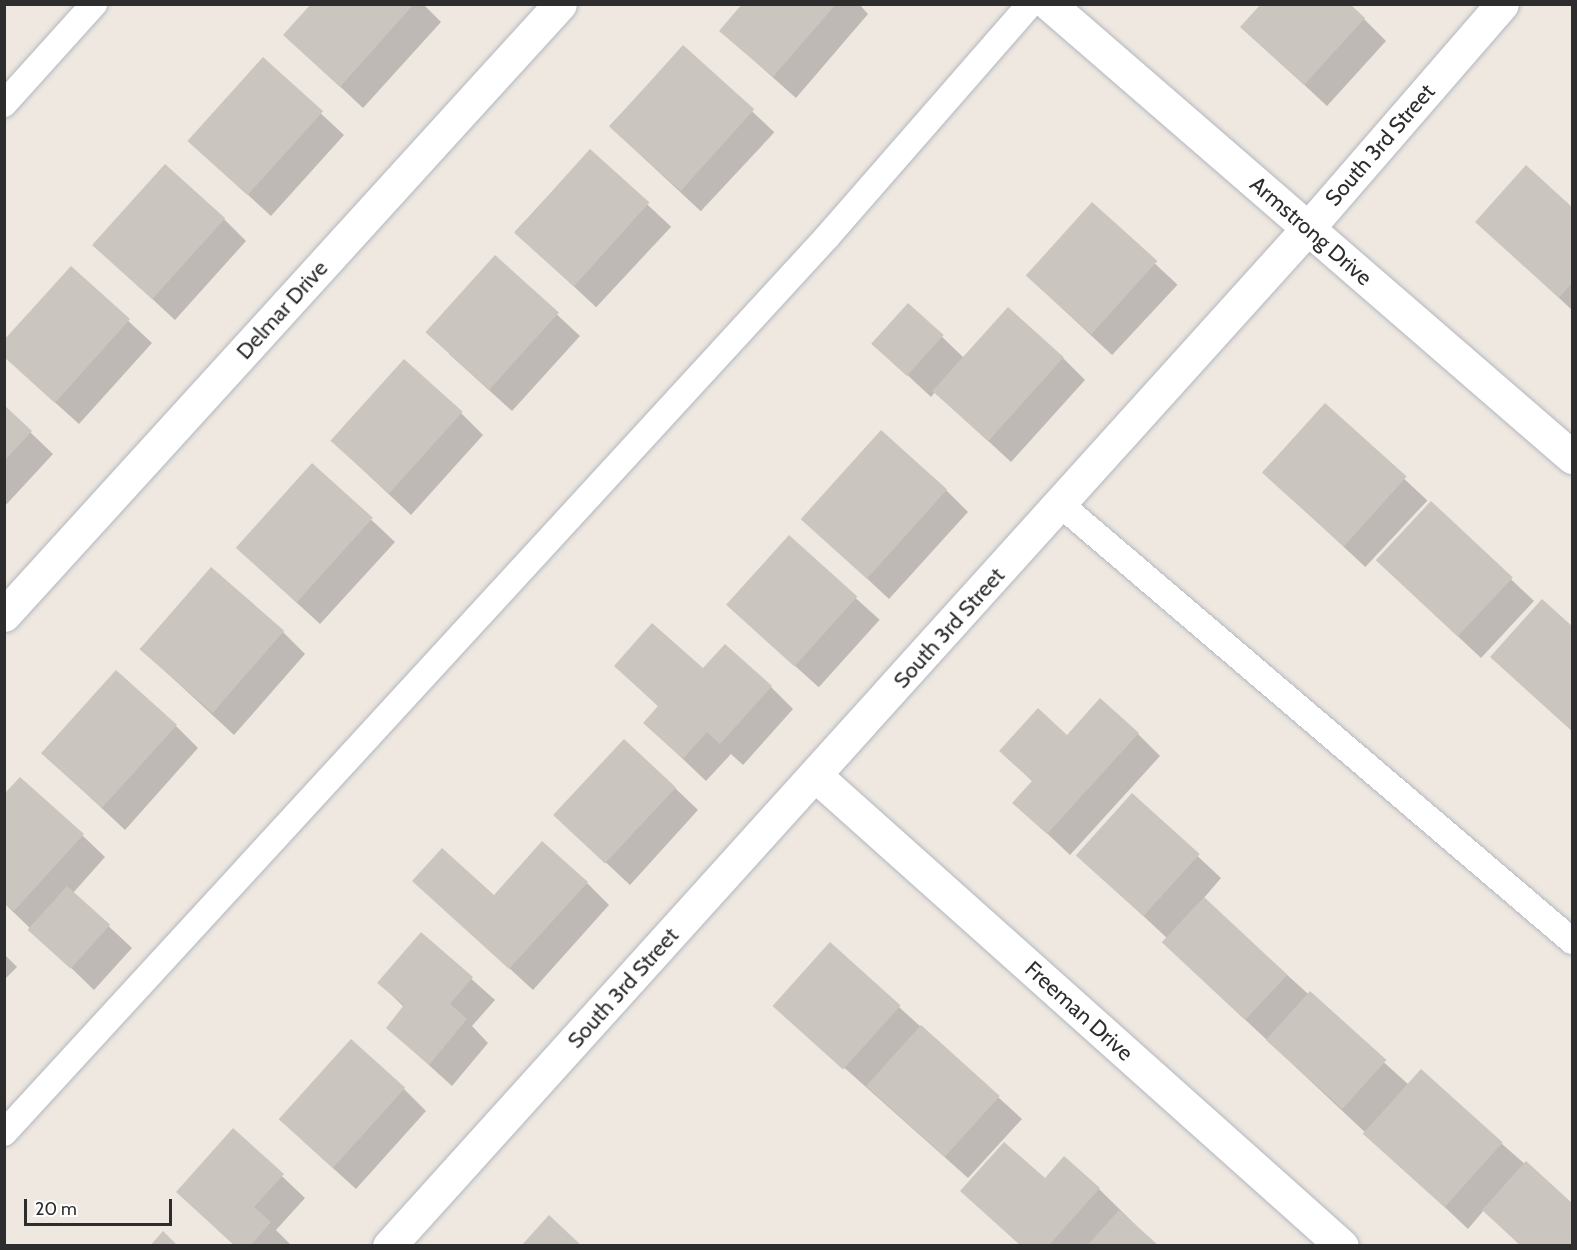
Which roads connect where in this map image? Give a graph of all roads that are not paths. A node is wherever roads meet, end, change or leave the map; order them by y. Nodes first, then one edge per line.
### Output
1 (94, 4) edge
2 (560, 4) edge
3 (1030, 4) edge
4 (1049, 4) edge
5 (1502, 4) edge
6 (4, 104) edge
7 (1308, 228) junction
8 (1572, 457) edge
9 (1060, 504) junction
10 (4, 615) edge
11 (816, 776) junction
12 (1572, 941) edge
13 (4, 1133) edge
14 (389, 1245) edge
15 (1342, 1245) edge

1 - 6 lane
2 - 10 street, Delmar Drive
3 - 13 lane
4 - 7 street, Armstrong Drive
5 - 7 street, South 3rd Street
7 - 8 street, Armstrong Drive
7 - 9 street, South 3rd Street
9 - 11 street, South 3rd Street
9 - 12 lane
11 - 14 street, South 3rd Street
11 - 15 street, Freeman Drive

